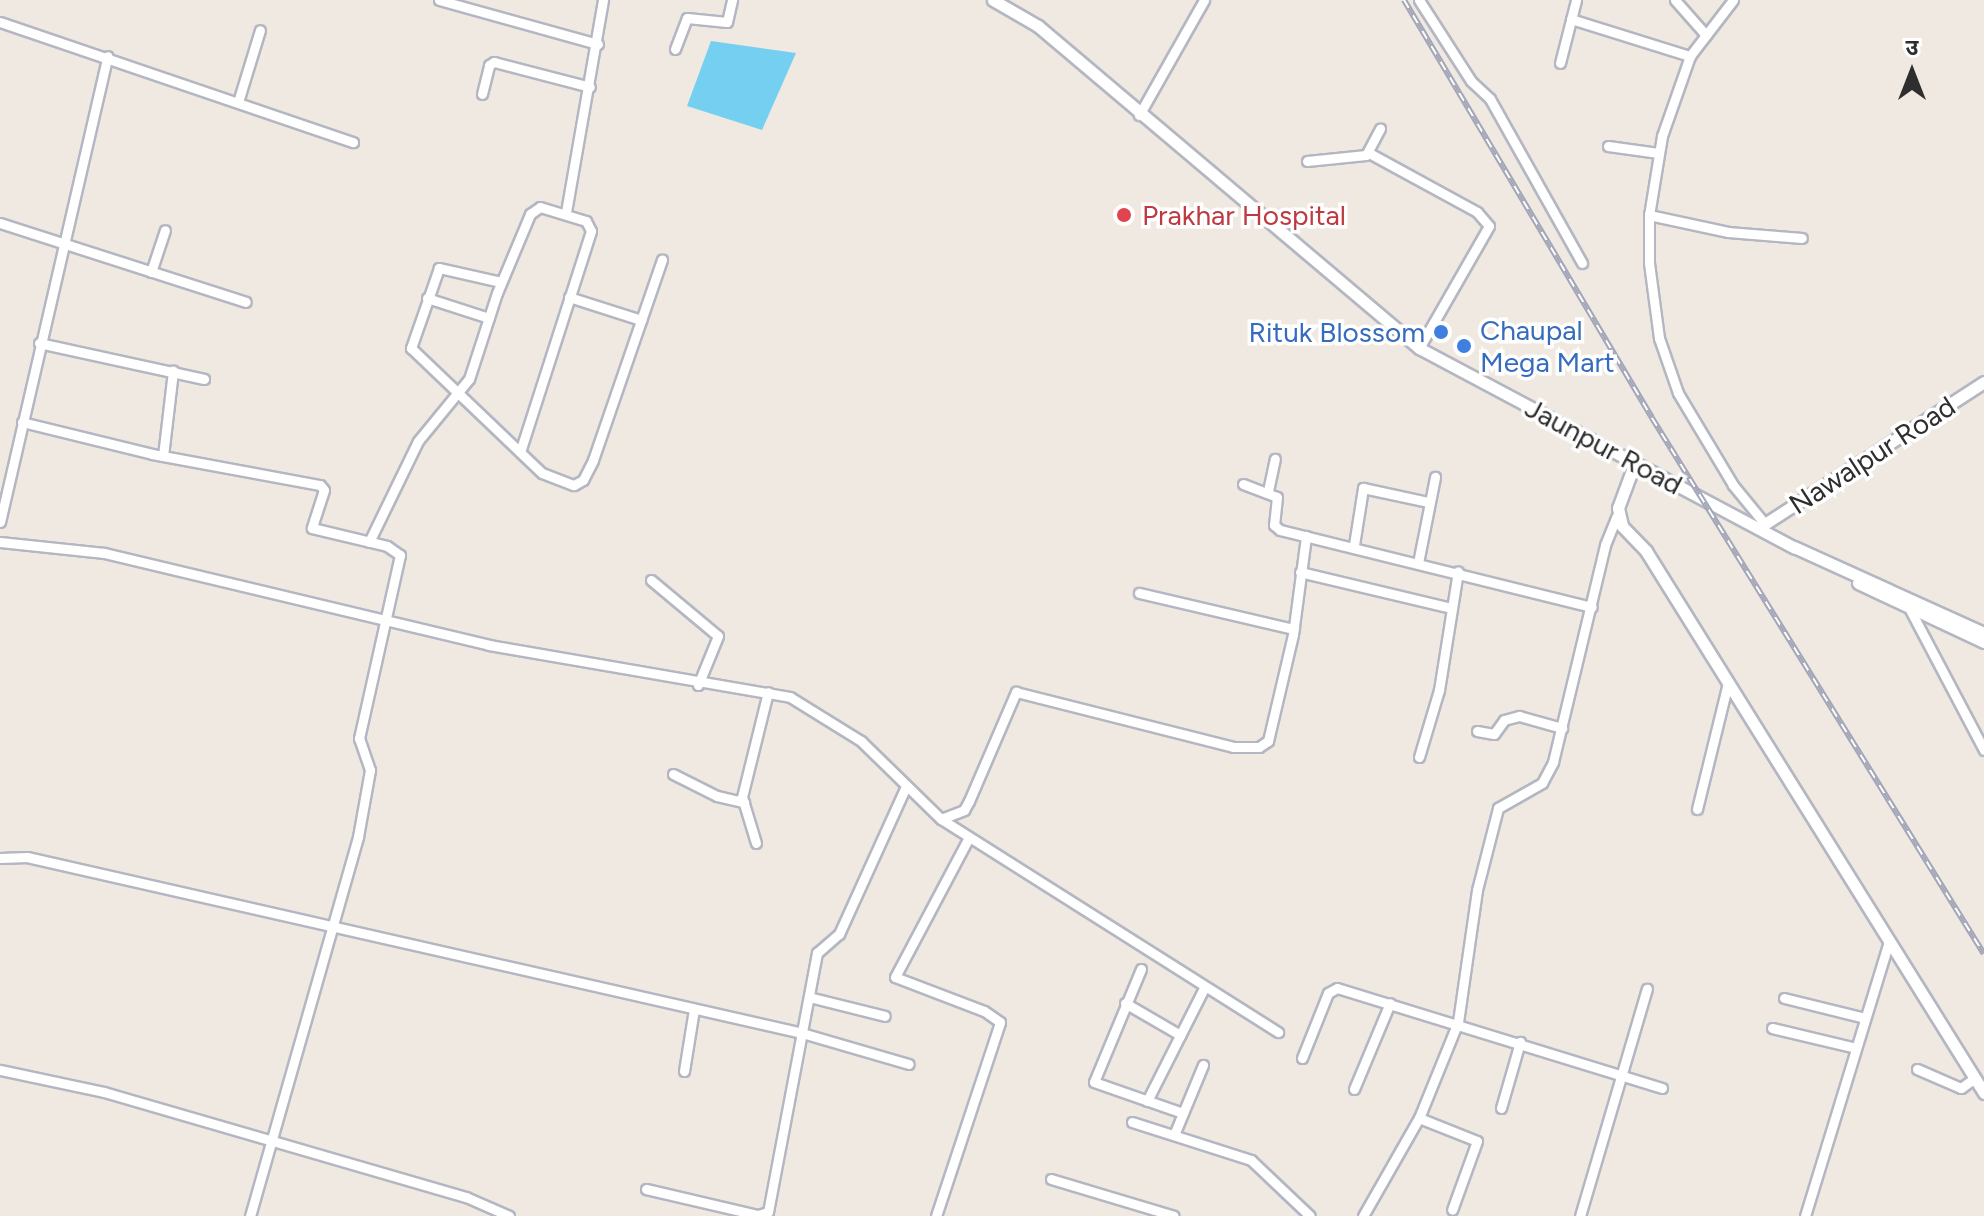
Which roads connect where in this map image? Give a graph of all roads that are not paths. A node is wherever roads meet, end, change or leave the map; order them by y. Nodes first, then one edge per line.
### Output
1 (439, 0) edge
2 (603, 0) edge
3 (732, 0) edge
4 (993, 0) edge
5 (1204, 0) edge
6 (1419, 0) edge
7 (1576, 0) edge
8 (1675, 0) edge
9 (1733, 0) edge
10 (1571, 19) junction
11 (0, 22) edge
12 (260, 30) dead end
13 (1706, 35) junction
14 (598, 44) junction
15 (675, 49) dead end
16 (108, 56) junction
17 (1690, 56) junction
18 (1560, 63) dead end
19 (590, 87) junction
20 (482, 94) dead end
21 (238, 102) junction
22 (1139, 115) junction
23 (1380, 129) dead end
24 (353, 142) dead end
25 (1608, 146) dead end
26 (1369, 153) junction
27 (1659, 153) junction
28 (1307, 161) dead end
29 (566, 212) junction
30 (1649, 215) junction
31 (0, 223) edge
32 (165, 230) dead end
33 (1802, 238) dead end
34 (61, 244) junction
35 (662, 260) dead end
36 (1582, 263) dead end
37 (151, 272) junction
38 (501, 282) junction
39 (569, 297) junction
40 (427, 298) junction
41 (246, 302) dead end
42 (489, 318) junction
43 (641, 320) junction
44 (39, 343) junction
45 (1419, 348) junction
46 (173, 371) junction
47 (204, 379) dead end
48 (1984, 382) edge
49 (458, 391) junction
50 (22, 422) junction
51 (520, 452) junction
52 (163, 456) junction
53 (1275, 459) dead end
54 (1634, 465) junction
55 (1435, 477) dead end
56 (1243, 484) dead end
57 (1268, 491) junction
58 (1428, 502) junction
59 (1617, 516) junction
60 (0, 522) edge
61 (1762, 526) junction
62 (1306, 536) junction
63 (0, 542) edge
64 (369, 542) junction
65 (1354, 545) junction
66 (1794, 547) junction
67 (1418, 563) junction
68 (1300, 572) junction
69 (1458, 572) junction
70 (651, 580) dead end
71 (1139, 593) dead end
72 (1902, 594) junction
73 (1592, 607) junction
74 (1908, 607) junction
75 (1451, 608) junction
76 (385, 623) junction
77 (1294, 629) junction
78 (1984, 633) edge
79 (1984, 642) edge
80 (1728, 683) junction
81 (698, 685) junction
82 (768, 692) junction
83 (1562, 728) junction
84 (1477, 731) dead end
85 (1984, 750) edge
86 (1419, 757) dead end
87 (673, 774) dead end
88 (906, 786) junction
89 (744, 802) junction
90 (1697, 809) dead end
91 (941, 819) junction
92 (969, 837) junction
93 (756, 843) dead end
94 (0, 858) edge
95 (334, 928) junction
96 (1889, 941) junction
97 (1141, 969) dead end
98 (1204, 988) junction
99 (1647, 989) dead end
100 (809, 997) junction
101 (1784, 998) dead end
102 (1125, 1003) junction
103 (1390, 1003) junction
104 (694, 1009) junction
105 (885, 1016) dead end
106 (1865, 1018) junction
107 (1458, 1022) junction
108 (1772, 1028) dead end
109 (1278, 1032) dead end
110 (802, 1033) junction
111 (1180, 1035) junction
112 (1520, 1042) junction
113 (1856, 1048) junction
114 (1302, 1058) dead end
115 (909, 1064) dead end
116 (1203, 1065) dead end
117 (1917, 1069) dead end
118 (0, 1070) edge
119 (684, 1071) dead end
120 (1620, 1075) junction
121 (1975, 1078) junction
122 (1662, 1088) dead end
123 (1354, 1089) dead end
124 (1984, 1093) edge
125 (1147, 1101) junction
126 (1501, 1108) dead end
127 (1183, 1113) junction
128 (1419, 1118) junction
129 (1132, 1122) dead end
130 (1174, 1135) junction
131 (271, 1144) junction
132 (1051, 1179) dead end
133 (646, 1189) dead end
134 (1452, 1210) dead end
135 (1302, 1214) edge
136 (250, 1216) edge
137 (509, 1216) edge
138 (936, 1216) edge
139 (1174, 1216) edge
140 (1363, 1216) edge
141 (1580, 1216) edge
142 (1805, 1216) edge

1 - 14 street
2 - 14 street
3 - 15 street
4 - 22 street, Jaunpur Road
5 - 22 street
6 - 36 street
7 - 10 street
8 - 13 street
9 - 13 street
10 - 17 street
10 - 18 street
11 - 16 street
12 - 21 street
13 - 17 street
14 - 19 street
16 - 21 street
16 - 34 street
17 - 27 street
19 - 20 street
19 - 29 street
21 - 24 street
22 - 45 street, Jaunpur Road
23 - 26 street
25 - 27 street
26 - 28 street
26 - 45 street
27 - 30 street
29 - 38 street
29 - 39 street
30 - 33 street
30 - 61 street
31 - 34 street
32 - 37 street
34 - 37 street
34 - 44 street
35 - 43 street
37 - 41 street
38 - 40 street
38 - 42 street
39 - 43 street
39 - 51 street
40 - 42 street
40 - 49 street
42 - 49 street
43 - 51 street
44 - 46 street
44 - 50 street
45 - 54 street, Jaunpur Road
46 - 47 street
46 - 52 street
48 - 61 street, Nawalpur Road
49 - 51 street
49 - 64 street
50 - 52 street
50 - 60 street
52 - 64 street
53 - 57 street
54 - 59 street
54 - 61 street, Jaunpur Road
55 - 58 street
56 - 57 street
57 - 62 street
58 - 65 street
58 - 67 street
59 - 73 street
59 - 80 street
61 - 66 street, Jaunpur Road
62 - 65 street
62 - 68 street
63 - 76 street
64 - 76 street
65 - 67 street
66 - 72 street, Jaunpur Road
66 - 74 street
67 - 69 street
68 - 75 street
68 - 77 street
69 - 73 street
69 - 75 street
70 - 81 street
71 - 77 street
72 - 74 street
72 - 78 street, Jaunpur Road
73 - 83 street
74 - 79 street
74 - 85 street
75 - 86 street
76 - 81 street
76 - 95 street
77 - 91 street
80 - 90 street
80 - 96 street
81 - 82 street
82 - 88 street
82 - 89 street
83 - 84 street
83 - 107 street
87 - 89 street
88 - 91 street
88 - 100 street
89 - 93 street
91 - 92 street
92 - 98 street
92 - 138 street
94 - 95 street
95 - 104 street
95 - 131 street
96 - 106 street
96 - 121 street
97 - 102 street
98 - 109 street
98 - 111 street
99 - 120 street
100 - 105 street
100 - 110 street
101 - 106 street
102 - 111 street
102 - 125 street
103 - 107 street
103 - 114 street
103 - 123 street
104 - 110 street
104 - 119 street
106 - 113 street
107 - 112 street
107 - 128 street
108 - 113 street
110 - 115 street
110 - 133 street
111 - 125 street
112 - 120 street
112 - 126 street
113 - 142 street
116 - 127 street
117 - 121 street
118 - 131 street
120 - 122 street
120 - 141 street
121 - 124 street
125 - 127 street
127 - 130 street
128 - 134 street
128 - 140 street
129 - 130 street
130 - 135 street
131 - 136 street
131 - 137 street
132 - 139 street

